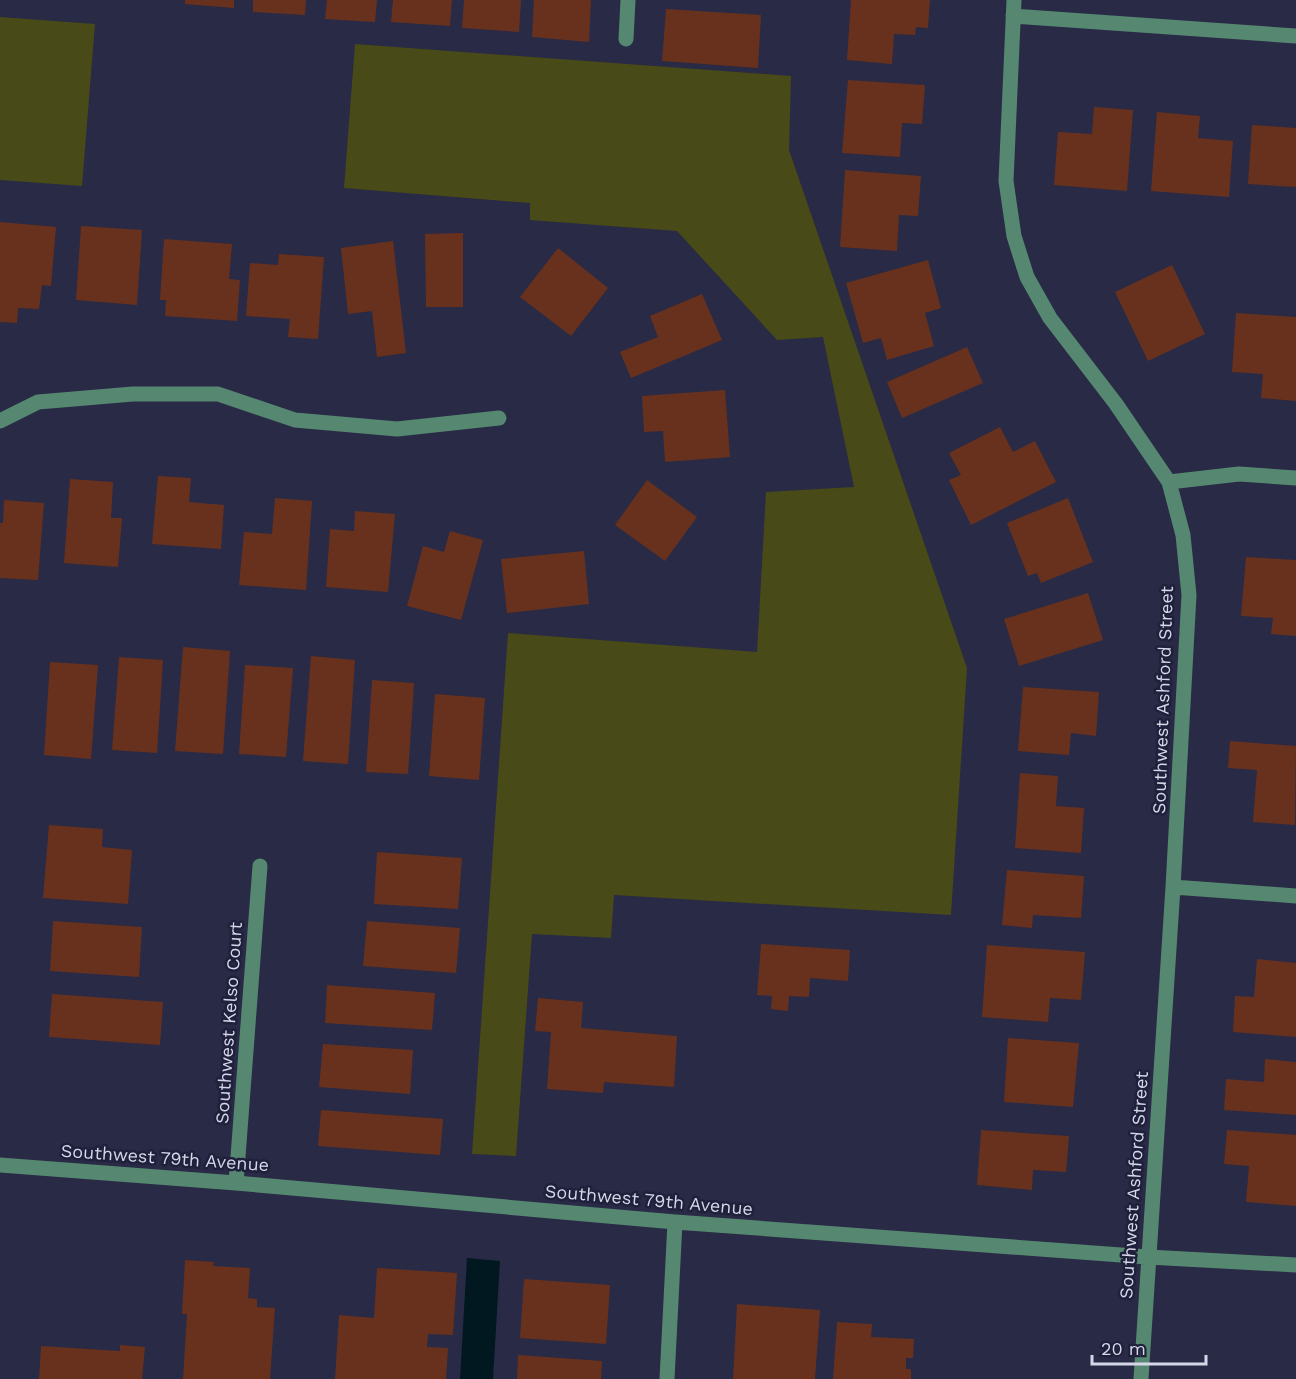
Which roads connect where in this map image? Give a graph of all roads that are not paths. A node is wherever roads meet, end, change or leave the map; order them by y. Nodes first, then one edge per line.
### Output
1 (628, 0) edge
2 (1014, 0) edge
3 (1013, 16) junction
4 (1296, 36) edge
5 (626, 39) dead end
6 (499, 418) dead end
7 (0, 421) edge
8 (1296, 478) edge
9 (1169, 482) junction
10 (260, 866) dead end
11 (1173, 887) junction
12 (1296, 896) edge
13 (0, 1165) edge
14 (236, 1183) junction
15 (675, 1222) junction
16 (1148, 1257) junction
17 (1296, 1265) edge
18 (667, 1379) edge
19 (1141, 1379) edge

1 - 5 street
2 - 3 street, Southwest Ashford Street
3 - 4 street
3 - 9 street, Southwest Ashford Street
6 - 7 street
8 - 9 street
9 - 11 street, Southwest Ashford Street
10 - 14 street, Southwest Kelso Court
11 - 12 street
11 - 16 street, Southwest Ashford Street
13 - 14 street, Southwest 79th Avenue
14 - 15 street, Southwest 79th Avenue
15 - 16 street, Southwest 79th Avenue
15 - 18 street
16 - 17 street, Southwest 79th Avenue
16 - 19 street, Southwest Ashford Street

